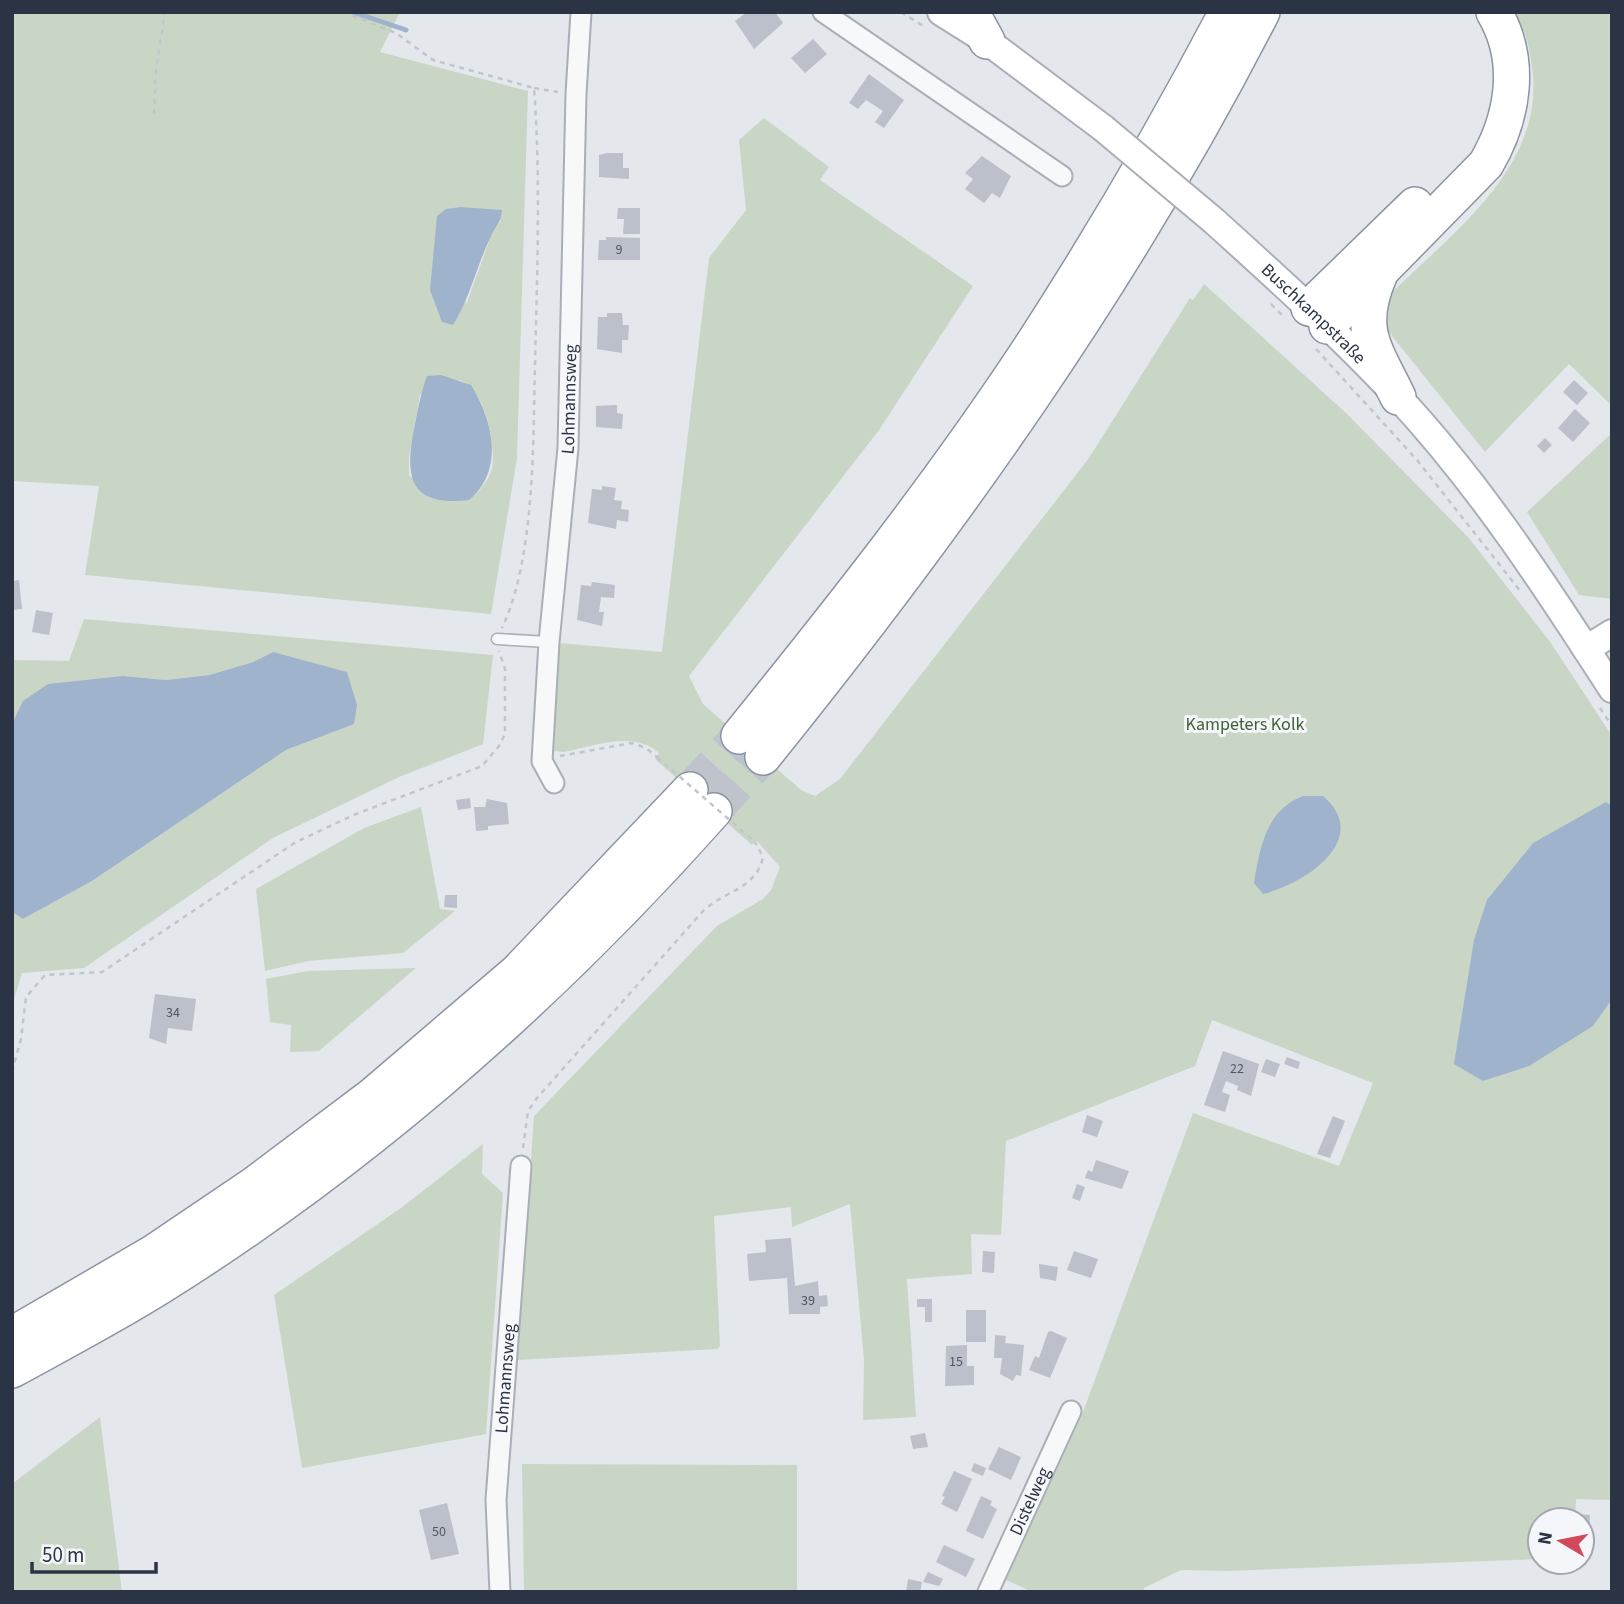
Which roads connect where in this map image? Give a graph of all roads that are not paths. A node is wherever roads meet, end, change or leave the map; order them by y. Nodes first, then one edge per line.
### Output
1 (581, 12) edge
2 (823, 12) edge
3 (941, 12) edge
4 (1211, 12) edge
5 (1227, 12) edge
6 (1262, 12) edge
7 (1282, 12) edge
8 (1471, 12) edge
9 (1494, 12) edge
10 (979, 27) edge
11 (1216, 67) junction
12 (1062, 176) dead end
13 (1379, 276) junction
14 (1308, 324) junction
15 (1398, 397) junction
16 (1612, 633) edge
17 (497, 639) road end
18 (549, 642) junction
19 (1586, 649) junction
20 (1612, 689) edge
21 (751, 747) tunnel mouth
22 (554, 783) dead end
23 (521, 1166) road end
24 (12, 1335) edge
25 (12, 1370) edge
26 (1071, 1411) dead end
27 (500, 1592) edge
28 (988, 1592) edge

1 - 18 street, Lohmannsweg
2 - 12 street
3 - 10 main road, Buschkampstraße
4 - 11 highway
5 - 11 highway
6 - 11 highway
7 - 11 highway
8 - 14 highway
9 - 13 highway
10 - 14 main road, Buschkampstraße, bridge
11 - 21 highway
13 - 14 highway
13 - 15 highway
14 - 15 main road, Buschkampstraße
15 - 19 main road, Buschkampstraße
16 - 19 main road
17 - 18 lane
18 - 22 street, Lohmannsweg
19 - 20 main road, Buschkampstraße
23 - 27 street, Lohmannsweg
24 - 25 highway
26 - 28 street, Distelweg

